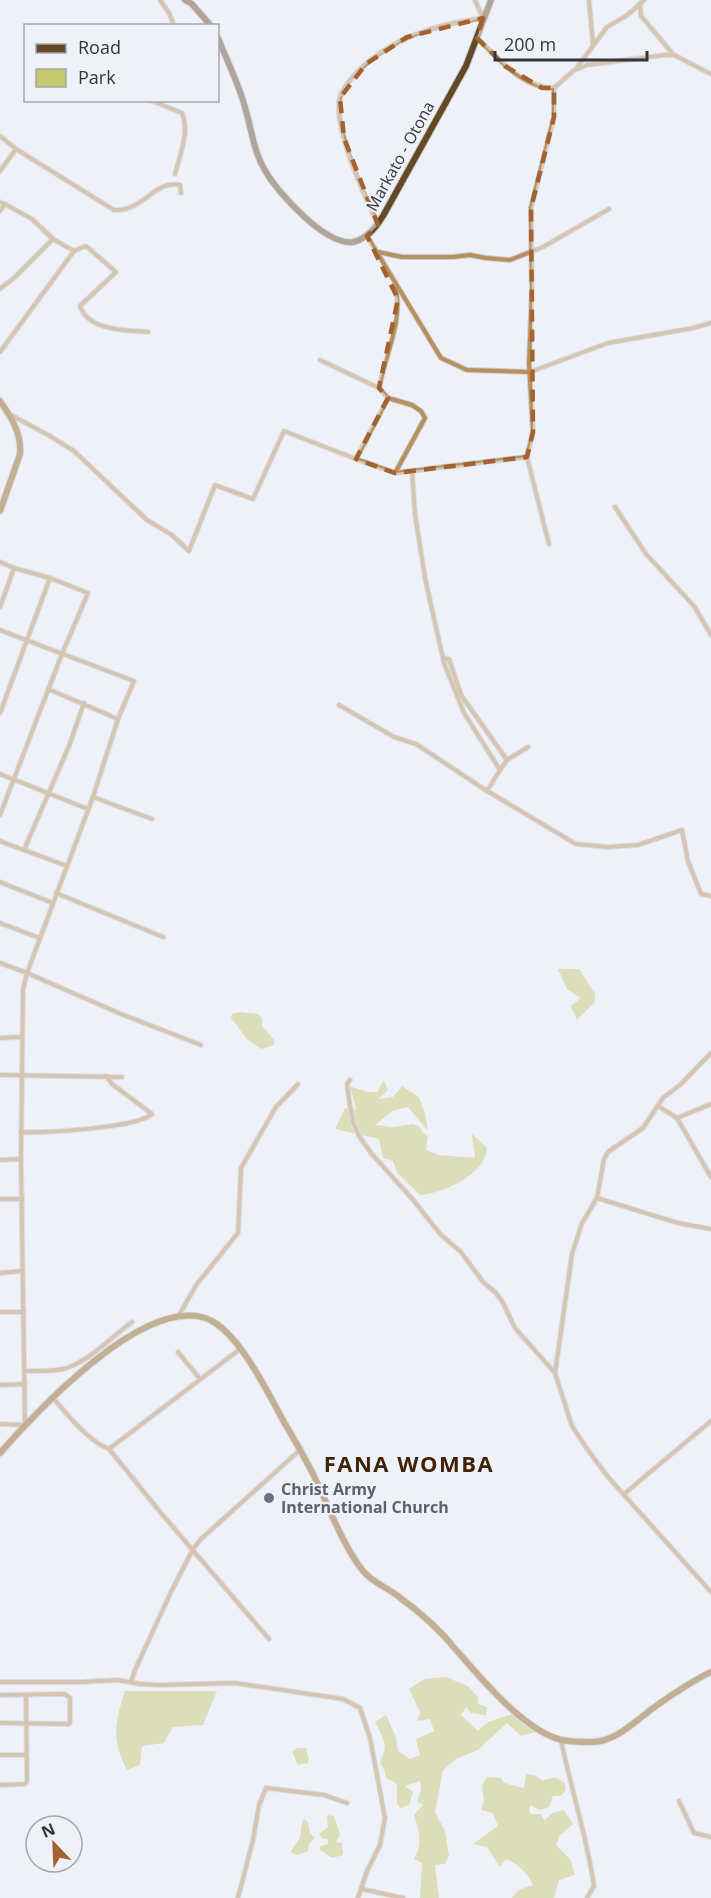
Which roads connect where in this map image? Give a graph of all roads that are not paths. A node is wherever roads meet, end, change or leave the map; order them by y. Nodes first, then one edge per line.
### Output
1 (160, 0) edge
2 (185, 0) edge
3 (475, 0) edge
4 (491, 0) edge
5 (589, 0) edge
6 (642, 2) edge
7 (483, 18) junction
8 (173, 24) edge
9 (209, 24) edge
10 (477, 38) junction
11 (219, 41) edge
12 (594, 44) junction
13 (674, 55) junction
14 (576, 70) junction
15 (711, 74) edge
16 (554, 88) junction
17 (155, 102) edge
18 (0, 136) edge
19 (16, 150) junction
20 (0, 171) edge
21 (175, 174) dead end
22 (181, 193) dead end
23 (2, 203) edge
24 (609, 209) dead end
25 (0, 210) edge
26 (378, 225) junction
27 (367, 236) junction
28 (53, 239) junction
29 (74, 251) junction
30 (378, 252) junction
31 (530, 253) junction
32 (394, 282) junction
33 (0, 289) edge
34 (711, 323) edge
35 (148, 332) dead end
36 (0, 352) edge
37 (320, 360) dead end
38 (530, 372) junction
39 (379, 388) junction
40 (388, 398) junction
41 (0, 401) edge
42 (8, 414) junction
43 (527, 457) junction
44 (356, 459) junction
45 (412, 471) junction
46 (395, 473) junction
47 (615, 507) dead end
48 (0, 511) edge
49 (549, 544) dead end
50 (0, 562) edge
51 (14, 568) junction
52 (50, 578) junction
53 (0, 607) edge
54 (0, 630) edge
55 (711, 635) edge
56 (28, 640) junction
57 (62, 654) junction
58 (443, 658) junction
59 (48, 689) junction
60 (84, 703) junction
61 (339, 705) dead end
62 (0, 713) edge
63 (118, 719) junction
64 (528, 747) dead end
65 (507, 760) junction
66 (500, 770) junction
67 (0, 774) edge
68 (13, 780) junction
69 (487, 791) junction
70 (48, 794) junction
71 (93, 796) junction
72 (88, 809) junction
73 (0, 815) edge
74 (152, 819) dead end
75 (0, 840) edge
76 (24, 850) junction
77 (67, 866) junction
78 (0, 882) edge
79 (56, 893) junction
80 (711, 896) edge
81 (53, 903) junction
82 (0, 923) edge
83 (163, 937) dead end
84 (40, 938) junction
85 (0, 963) edge
86 (27, 973) junction
87 (21, 1037) junction
88 (0, 1038) edge
89 (201, 1045) dead end
90 (711, 1053) edge
91 (21, 1074) junction
92 (0, 1075) edge
93 (106, 1076) junction
94 (122, 1077) dead end
95 (350, 1080) dead end
96 (298, 1084) dead end
97 (711, 1104) edge
98 (658, 1106) junction
99 (677, 1118) junction
100 (21, 1132) junction
101 (21, 1159) junction
102 (0, 1160) edge
103 (711, 1177) edge
104 (597, 1198) junction
105 (0, 1199) edge
106 (22, 1199) junction
107 (711, 1229) edge
108 (22, 1272) junction
109 (0, 1273) edge
110 (0, 1312) edge
111 (24, 1312) junction
112 (179, 1315) junction
113 (132, 1322) dead end
114 (240, 1348) junction
115 (178, 1352) dead end
116 (25, 1371) junction
117 (555, 1373) junction
118 (200, 1379) junction
119 (25, 1384) junction
120 (0, 1385) edge
121 (53, 1398) junction
122 (711, 1421) edge
123 (0, 1424) edge
124 (25, 1425) junction
125 (109, 1449) junction
126 (300, 1450) junction
127 (0, 1453) edge
128 (624, 1494) junction
129 (193, 1549) junction
130 (711, 1592) edge
131 (269, 1639) dead end
132 (711, 1672) edge
133 (0, 1682) edge
134 (131, 1682) junction
135 (0, 1695) edge
136 (26, 1695) junction
137 (0, 1723) edge
138 (26, 1723) junction
139 (561, 1740) junction
140 (0, 1755) edge
141 (26, 1755) junction
142 (0, 1785) edge
143 (679, 1801) dead end
144 (347, 1803) dead end
145 (711, 1837) edge
146 (362, 1888) junction
147 (238, 1898) edge
148 (358, 1898) edge
149 (403, 1898) edge
150 (587, 1898) edge

1 - 8 street
2 - 9 main road
3 - 7 street
4 - 7 main road, Markato - Otona
5 - 12 street
6 - 12 street
6 - 13 street
7 - 10 main road, Markato - Otona
7 - 26 street
10 - 16 street
10 - 26 main road, Markato - Otona
11 - 27 main road, Markato - Otona
12 - 14 street
13 - 14 street
13 - 15 street
14 - 16 street
16 - 31 street
17 - 21 street
18 - 19 street
19 - 20 street
19 - 22 street
23 - 25 street
23 - 28 street
24 - 31 street
26 - 27 main road, Markato - Otona
27 - 30 street
28 - 29 street
28 - 33 street
29 - 35 street
29 - 36 street
30 - 31 street
30 - 32 street
31 - 38 street
32 - 38 street
32 - 39 street
34 - 38 street
37 - 39 street
38 - 43 street
39 - 40 street
40 - 44 street
40 - 46 street
41 - 42 main road
42 - 44 street
42 - 48 main road
43 - 45 street
43 - 49 street
44 - 46 street
45 - 46 street
45 - 58 street
47 - 55 street
50 - 51 street
51 - 52 street
51 - 53 street
52 - 56 street
52 - 57 street
54 - 56 street
56 - 57 street
56 - 62 street
57 - 59 street
57 - 63 street
58 - 65 street
58 - 66 street
59 - 60 street
59 - 68 street
60 - 63 street
60 - 70 street
61 - 69 street
63 - 71 street
64 - 65 street
65 - 66 street
66 - 69 street
67 - 68 street
68 - 70 street
68 - 73 street
69 - 80 street
70 - 72 street
70 - 76 street
71 - 72 street
71 - 74 street
72 - 77 street
75 - 76 street
76 - 77 street
77 - 79 street
78 - 81 street
79 - 81 street
79 - 83 street
81 - 84 street
82 - 84 street
84 - 86 street
85 - 86 street
86 - 87 street
86 - 89 street
87 - 88 street
87 - 91 street
90 - 98 street
91 - 92 street
91 - 93 street
91 - 100 street
93 - 94 street
93 - 100 street
95 - 117 street
96 - 112 street
97 - 99 street
98 - 99 street
98 - 104 street
99 - 103 street
100 - 101 street
101 - 102 street
101 - 106 street
104 - 107 street
104 - 117 street
105 - 106 street
106 - 108 street
108 - 109 street
108 - 111 street
110 - 111 street
111 - 116 street
112 - 114 main road
112 - 121 main road
113 - 116 street
114 - 118 street
114 - 126 main road
115 - 118 street
116 - 119 street
117 - 128 street
118 - 125 street
119 - 120 street
119 - 124 street
121 - 124 main road
121 - 125 street
122 - 128 street
123 - 124 street
124 - 127 main road
125 - 129 street
126 - 129 street
126 - 139 main road
128 - 130 street
129 - 131 street
129 - 134 street
132 - 139 main road
133 - 134 street
134 - 146 street
135 - 136 street
136 - 138 street
136 - 138 street
137 - 138 street
138 - 141 street
139 - 150 street
140 - 141 street
141 - 142 street
143 - 145 street
144 - 147 street
146 - 148 street
146 - 149 street

